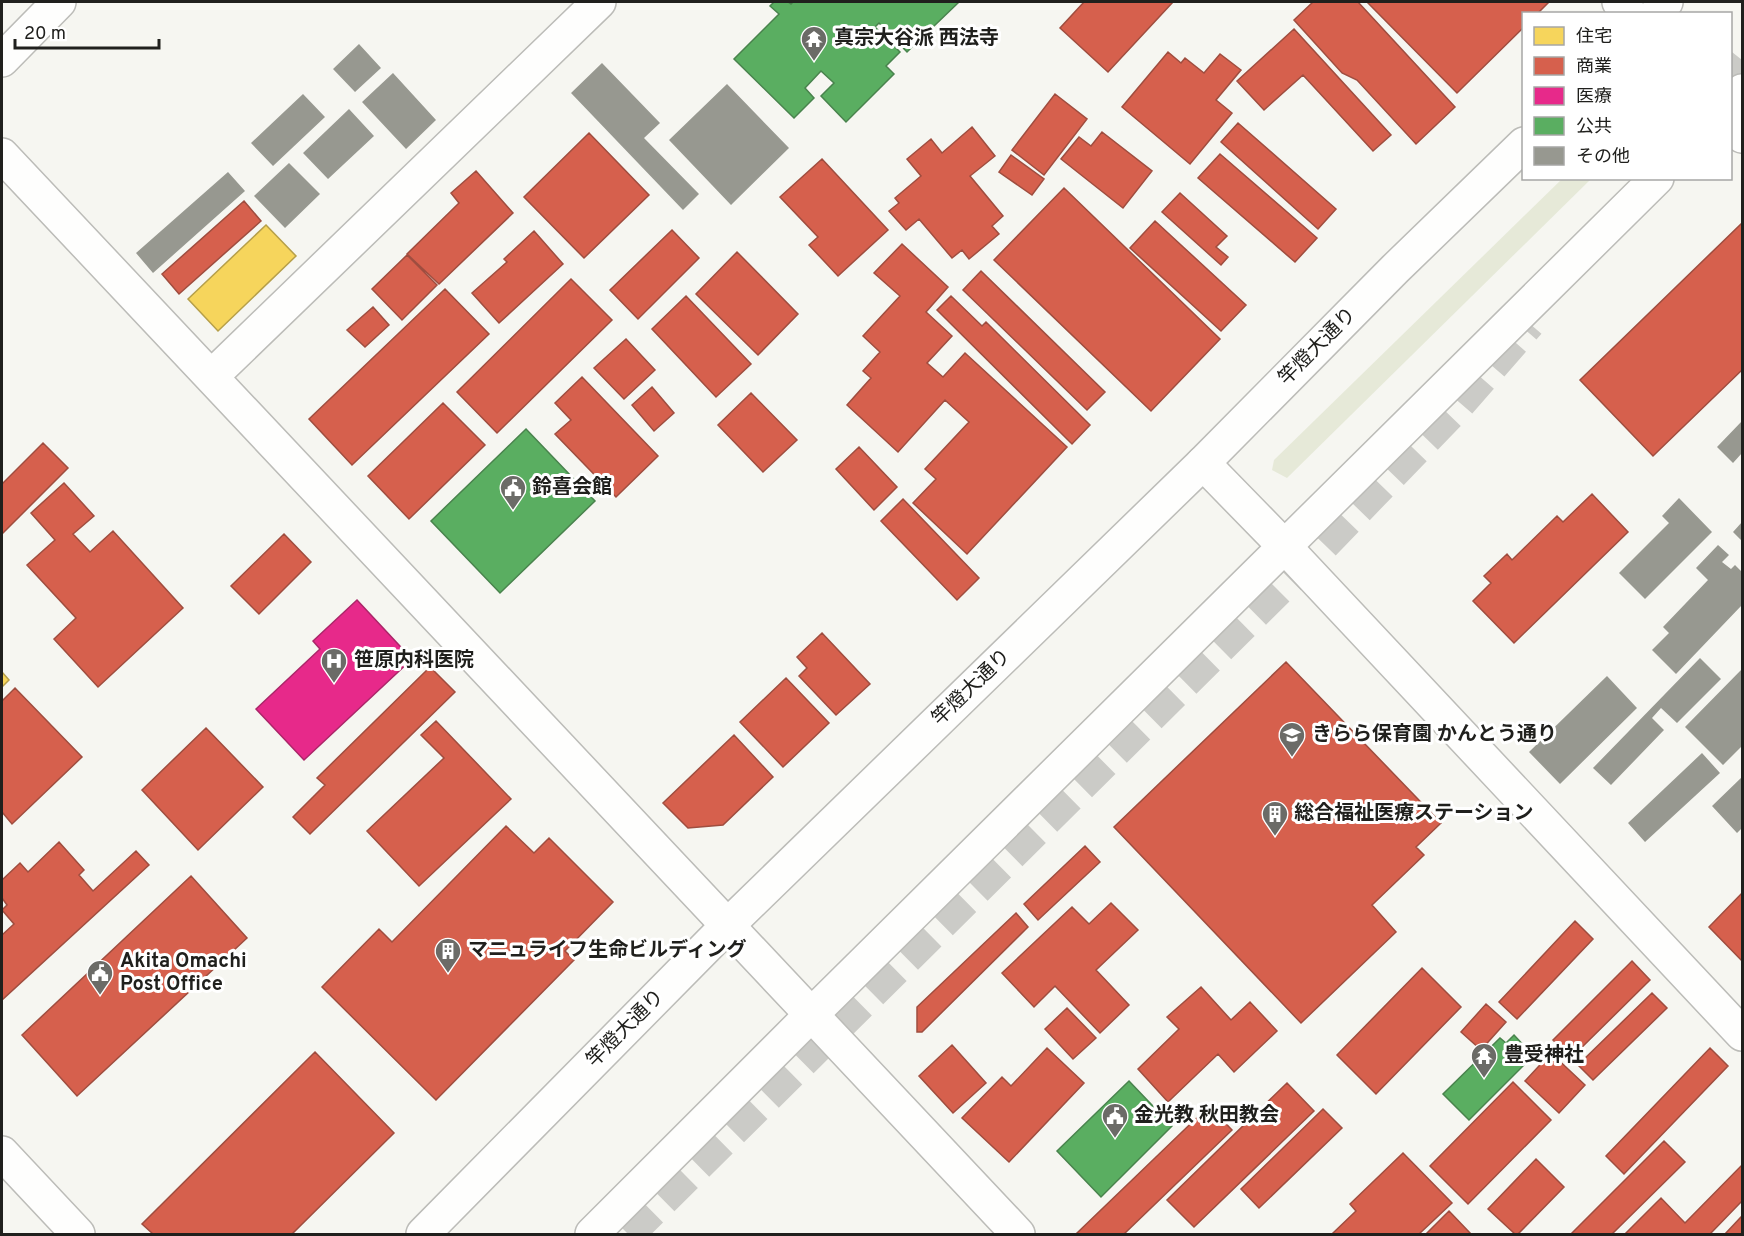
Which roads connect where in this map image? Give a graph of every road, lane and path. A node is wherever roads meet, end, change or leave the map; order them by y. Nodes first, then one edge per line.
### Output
1 (59, 2) edge
2 (599, 2) edge
3 (2, 60) edge
4 (1743, 91) edge
5 (1732, 104) edge
6 (1732, 123) edge
7 (1743, 136) edge
8 (1522, 146) edge
9 (2, 155) edge
10 (1655, 180) edge
11 (212, 376) junction
12 (1203, 463) junction
13 (1285, 547) junction
14 (729, 925) junction
15 (813, 1013) junction
16 (1743, 1034) edge
17 (2, 1153) edge
18 (78, 1234) edge
19 (423, 1234) edge
20 (592, 1234) edge
21 (1018, 1234) edge

1 - 3 main road
2 - 11 main road
4 - 5 main road
6 - 7 main road
8 - 12 main road, 竿燈大通り
9 - 11 main road
10 - 13 main road
11 - 14 main road
12 - 13 main road
12 - 14 main road, 竿燈大通り
13 - 15 main road
13 - 16 main road
14 - 15 main road
14 - 19 main road, 竿燈大通り
15 - 20 main road
15 - 21 main road
17 - 18 main road

